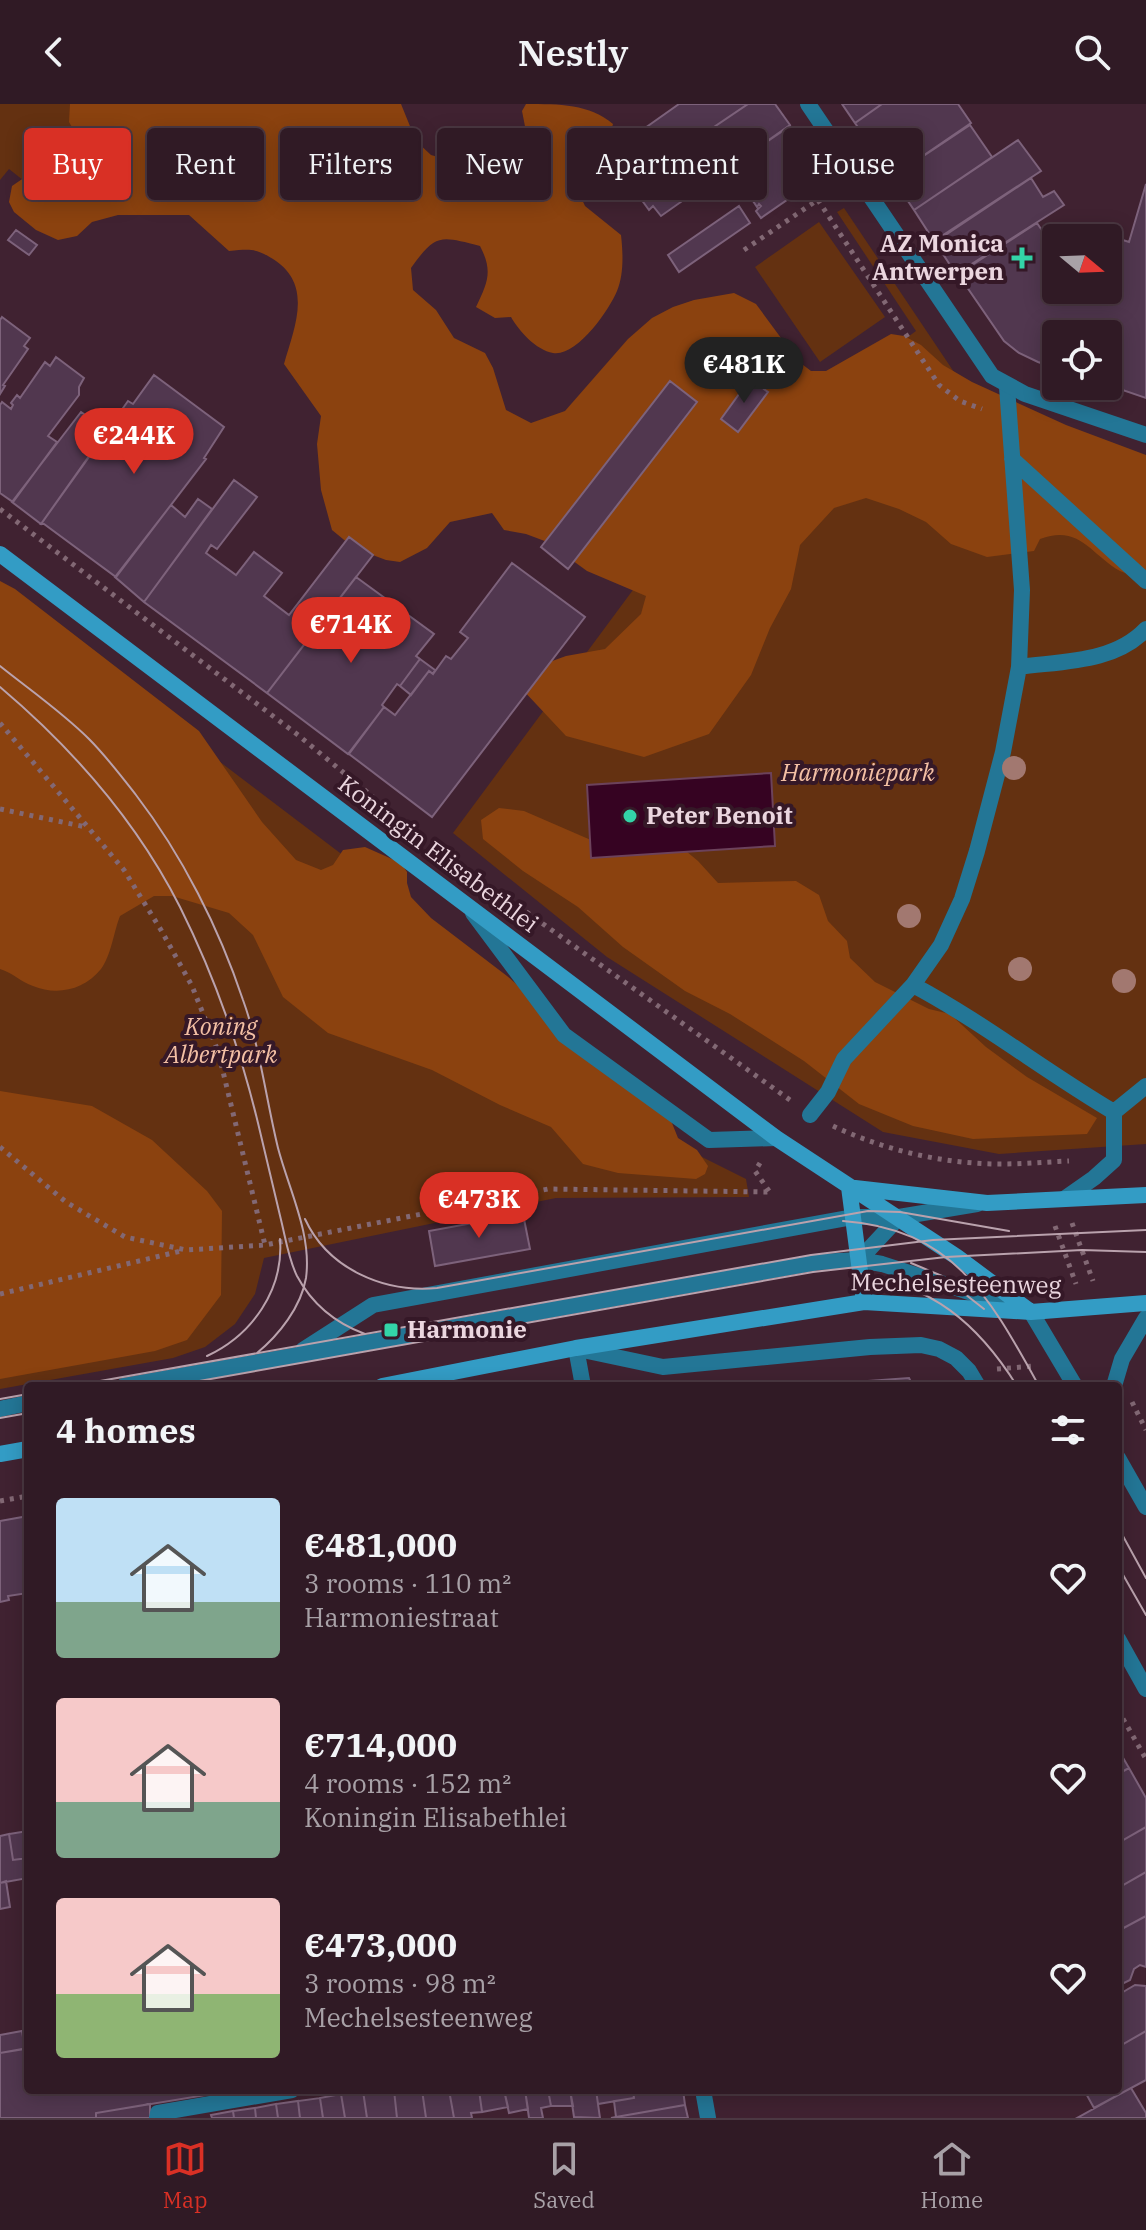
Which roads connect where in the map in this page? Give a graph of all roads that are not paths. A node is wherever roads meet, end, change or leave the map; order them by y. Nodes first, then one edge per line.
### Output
1 (808, 104) edge
2 (1007, 387) junction
3 (1146, 435) edge
4 (1012, 459) junction
5 (0, 554) edge
6 (1146, 581) edge
7 (1143, 638) edge
8 (1019, 667) junction
9 (468, 906) junction
10 (913, 985) junction
11 (1146, 1086) edge
12 (1114, 1112) junction
13 (810, 1115) road end
14 (776, 1138) junction
15 (849, 1187) junction
16 (1146, 1195) edge
17 (1064, 1199) junction
18 (987, 1203) junction
19 (853, 1217) junction
20 (899, 1217) junction
21 (859, 1260) junction
22 (864, 1302) junction
23 (1146, 1303) edge
24 (1031, 1312) junction
25 (1146, 1318) edge
26 (576, 1348) junction
27 (293, 1355) junction
28 (974, 1378) edge
29 (146, 1382) edge
30 (402, 1382) edge
31 (582, 1382) edge
32 (1072, 1382) edge
33 (1115, 1382) edge
34 (24, 1404) edge
35 (0, 1409) edge
36 (24, 1450) edge
37 (0, 1454) edge
38 (1122, 1465) edge
39 (1146, 1507) edge
40 (1122, 1646) edge
41 (1146, 1689) edge
42 (269, 2094) edge
43 (704, 2094) edge
44 (157, 2118) edge
45 (708, 2118) edge

1 - 2 street
2 - 3 street
2 - 4 street
4 - 6 street
4 - 8 street
5 - 9 main road, Koningin Elisabethlei
7 - 8 street
8 - 10 street
9 - 14 main road, Koningin Elisabethlei
9 - 14 street
10 - 12 street
10 - 13 street
11 - 12 street
12 - 17 street
14 - 15 main road, Koningin Elisabethlei
15 - 18 main road
15 - 19 main road
15 - 20 main road, Koningin Elisabethlei
16 - 17 main road
17 - 18 main road
18 - 20 street
19 - 20 street
19 - 21 main road
19 - 27 street
20 - 21 street
20 - 24 main road, Koningin Elisabethlei
21 - 22 main road
21 - 24 street
21 - 27 street
22 - 24 main road, Mechelsesteenweg
22 - 26 main road, Mechelsesteenweg
23 - 24 main road, Mechelsesteenweg
24 - 32 street
25 - 33 street
26 - 28 street, Mechelsesteenweg
26 - 30 main road, Mechelsesteenweg
26 - 31 street
27 - 29 street
34 - 35 street
36 - 37 main road
38 - 39 street
40 - 41 street
42 - 44 street
43 - 45 street

